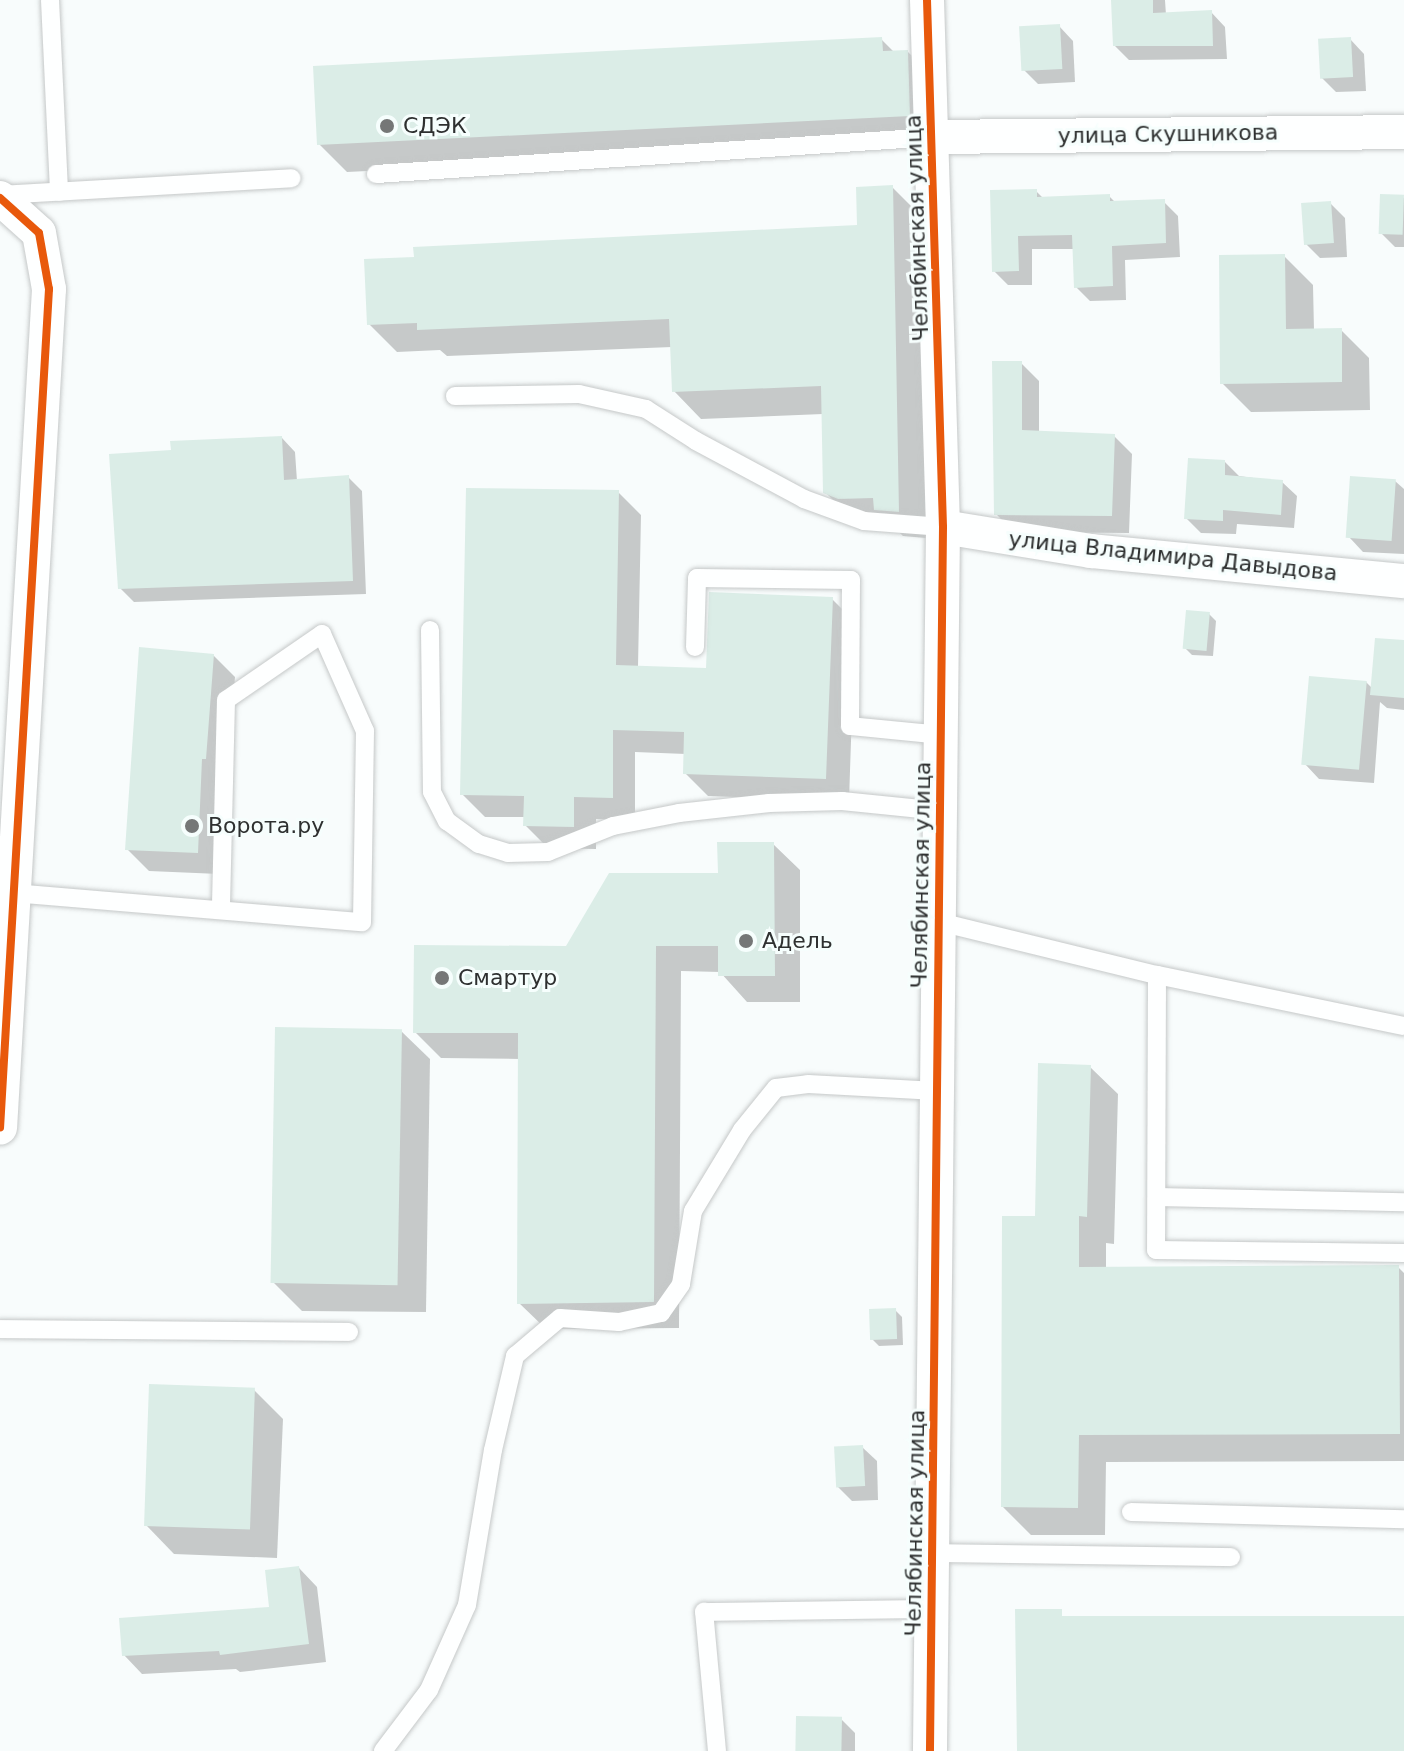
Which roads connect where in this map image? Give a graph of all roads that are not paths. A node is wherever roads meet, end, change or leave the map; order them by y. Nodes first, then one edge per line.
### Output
1 (50, 0) edge
2 (927, 0) edge
3 (1404, 132) edge
4 (933, 137) junction
5 (376, 174) dead end
6 (292, 178) dead end
7 (59, 192) junction
8 (0, 196) edge
9 (455, 396) dead end
10 (943, 527) junction
11 (1404, 581) edge
12 (430, 630) dead end
13 (695, 647) dead end
14 (941, 735) junction
15 (940, 811) junction
16 (13, 893) junction
17 (221, 910) junction
18 (939, 922) junction
19 (6, 929) edge
20 (1157, 975) junction
21 (1404, 1026) edge
22 (937, 1091) junction
23 (0, 1128) edge
24 (1157, 1197) junction
25 (1404, 1202) edge
26 (1404, 1253) edge
27 (0, 1329) edge
28 (349, 1332) dead end
29 (1131, 1512) dead end
30 (1404, 1519) edge
31 (932, 1553) junction
32 (1231, 1557) dead end
33 (932, 1609) junction
34 (383, 1751) edge
35 (717, 1751) edge
36 (930, 1751) edge

1 - 7 lane
2 - 4 street, Челябинская улица
3 - 4 street, улица Скушникова
4 - 5 lane
4 - 10 street, Челябинская улица
6 - 7 lane
7 - 8 lane
8 - 16 street
9 - 10 lane
10 - 11 street, улица Владимира Давыдова
10 - 14 street, Челябинская улица
12 - 15 lane
13 - 14 lane
14 - 15 street, Челябинская улица
15 - 18 street, Челябинская улица
16 - 17 lane
16 - 19 street
17 - 17 lane
18 - 20 lane, Челябинская улица
18 - 22 street, Челябинская улица
19 - 23 street
20 - 21 lane, Челябинская улица
20 - 24 lane
22 - 31 street, Челябинская улица
22 - 34 lane
24 - 25 lane
24 - 26 lane
27 - 28 lane
29 - 30 lane
31 - 32 lane
31 - 33 street, Челябинская улица
33 - 35 lane
33 - 36 street, Челябинская улица

